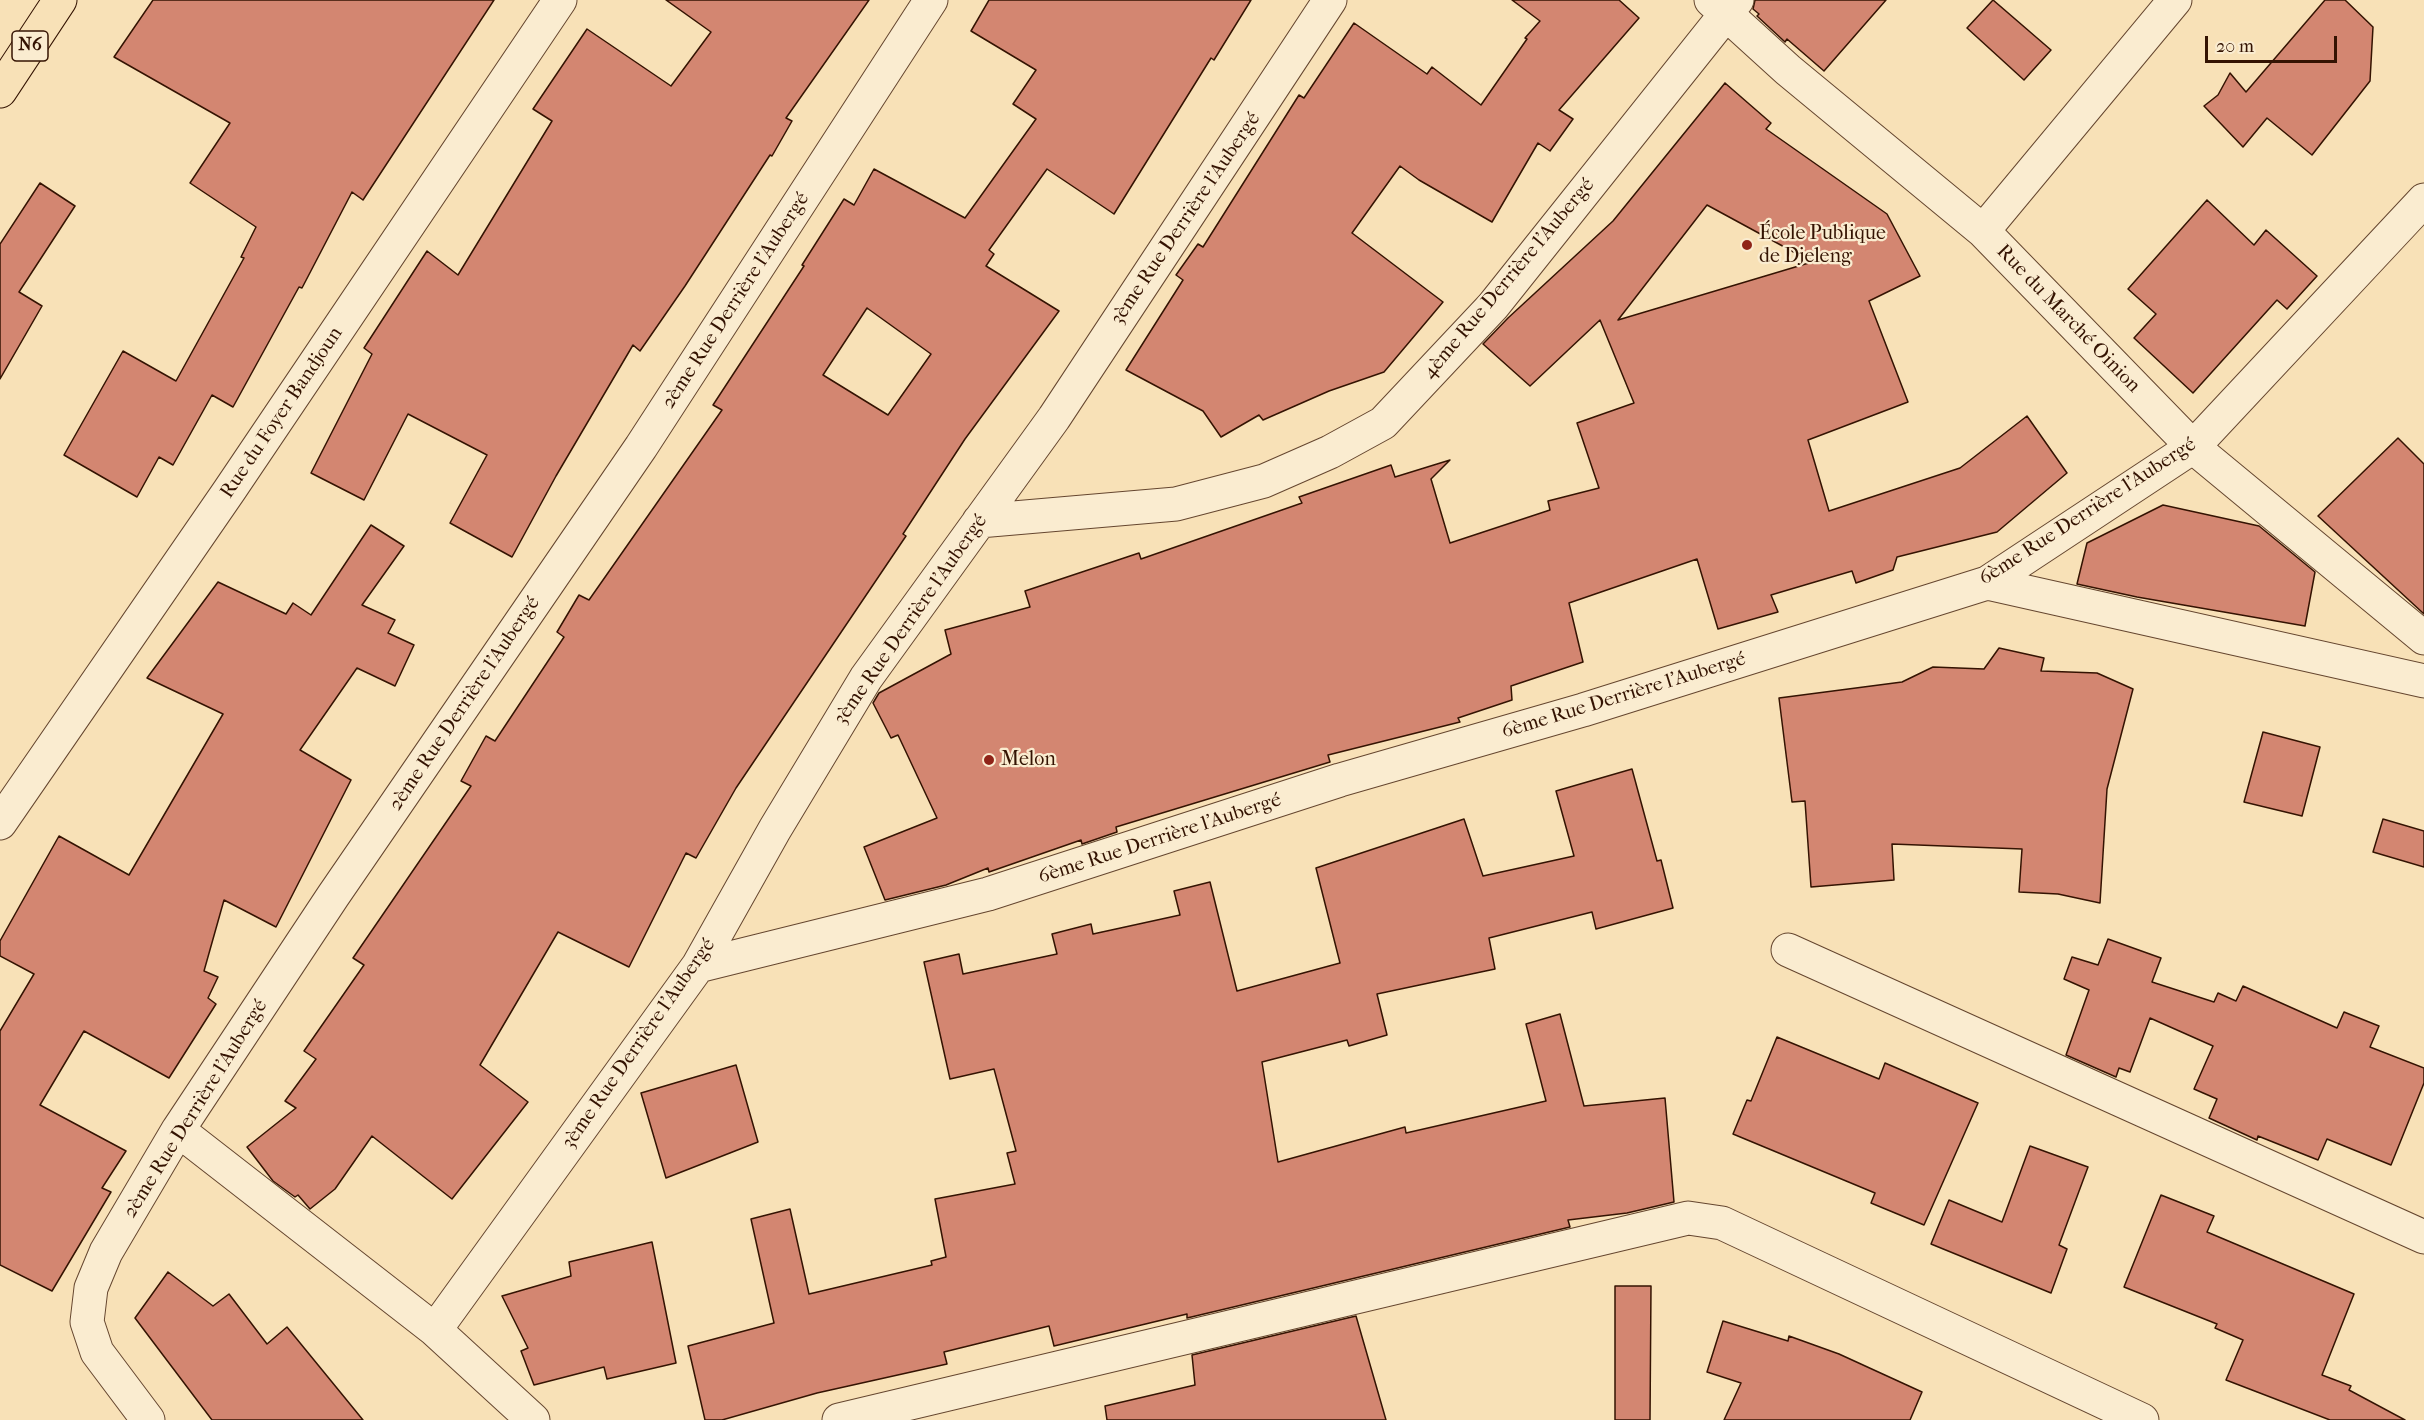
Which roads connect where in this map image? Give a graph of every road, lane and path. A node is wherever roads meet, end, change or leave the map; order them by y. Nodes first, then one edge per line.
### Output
1 (60, 0) edge
2 (560, 0) edge
3 (931, 0) edge
4 (1329, 0) edge
5 (2175, 0) edge
6 (1725, 4) edge
7 (0, 92) edge
8 (2424, 200) edge
9 (1983, 231) junction
10 (2193, 447) junction
11 (979, 521) junction
12 (1987, 583) junction
13 (2424, 638) edge
14 (2424, 681) edge
15 (0, 823) edge
16 (1788, 950) dead end
17 (698, 966) junction
18 (178, 1130) junction
19 (2424, 1237) edge
20 (435, 1330) junction
21 (148, 1420) edge
22 (533, 1420) edge
23 (839, 1420) edge
24 (2142, 1420) edge

1 - 7 highway, N6
2 - 15 street, Rue du Foyer Bandjoun
3 - 18 street, 2ème Rue Derrière l'Aubergé
4 - 11 street, 3ème Rue Derrière l'Aubergé
5 - 9 street
6 - 9 street, Rue du Marché Oinion
6 - 11 street, 4ème Rue Derrière l'Aubergé
8 - 10 street, 6ème Rue Derrière l'Aubergé
9 - 10 street, Rue du Marché Oinion
10 - 12 street, 6ème Rue Derrière l'Aubergé
10 - 13 street, Rue du Marché Oinion
11 - 17 street, 3ème Rue Derrière l'Aubergé
12 - 14 street
12 - 17 street, 6ème Rue Derrière l'Aubergé
16 - 19 street
17 - 20 street, 3ème Rue Derrière l'Aubergé
18 - 20 street
18 - 21 street, 2ème Rue Derrière l'Aubergé
20 - 22 street
23 - 24 street

